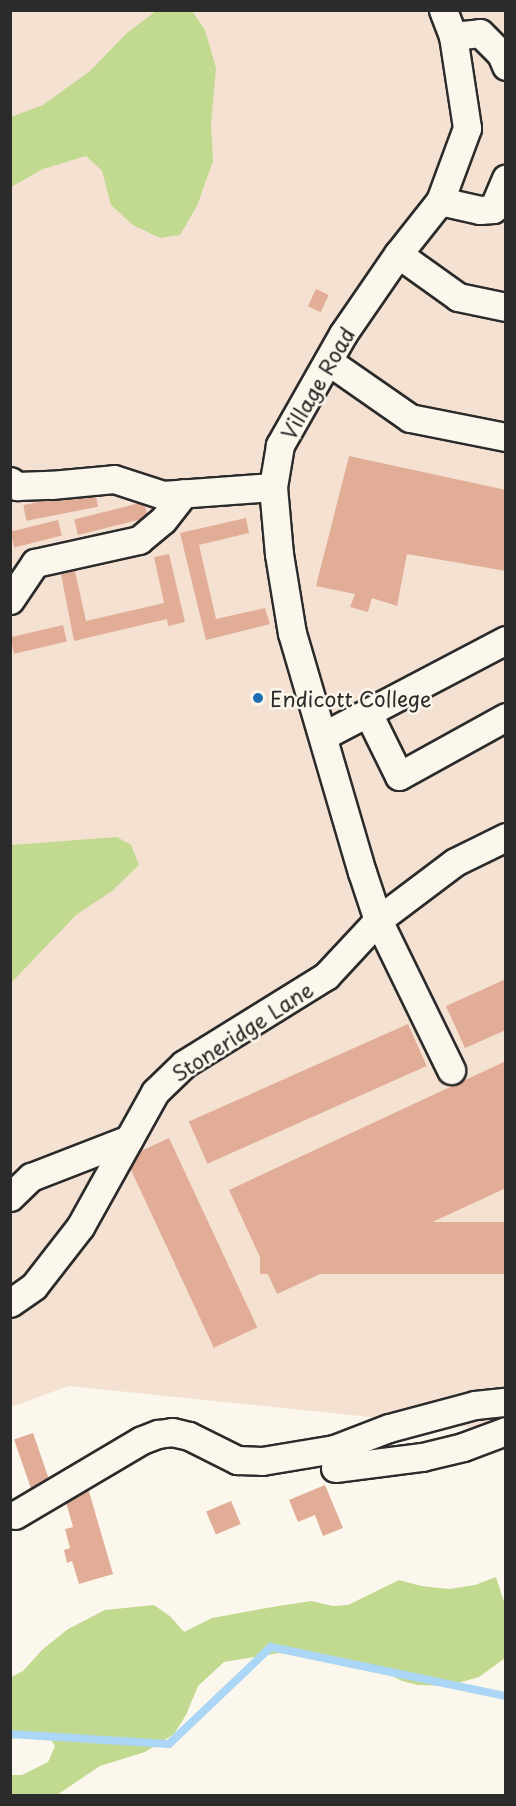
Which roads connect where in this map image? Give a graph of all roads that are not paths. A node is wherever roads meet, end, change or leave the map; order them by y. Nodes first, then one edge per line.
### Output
1 (443, 10) edge
2 (453, 36) junction
3 (506, 66) edge
4 (506, 180) edge
5 (440, 201) junction
6 (398, 254) junction
7 (506, 307) edge
8 (328, 361) junction
9 (506, 437) edge
10 (13, 485) edge
11 (273, 487) junction
12 (184, 493) junction
13 (10, 600) edge
14 (506, 640) edge
15 (368, 712) junction
16 (506, 717) edge
17 (323, 736) junction
18 (506, 837) edge
19 (378, 920) junction
20 (451, 1070) dead end
21 (129, 1139) junction
22 (10, 1197) edge
23 (10, 1303) edge
24 (506, 1402) edge
25 (506, 1431) edge
26 (335, 1468) dead end
27 (15, 1515) dead end

1 - 2 street, Village Road
2 - 3 street
2 - 5 street, Village Road
4 - 5 street
5 - 6 street, Village Road
6 - 7 street
6 - 8 street, Village Road
8 - 9 street
8 - 11 street, Village Road
10 - 12 street
11 - 12 street
11 - 17 street, Village Road
12 - 13 street
14 - 15 street
15 - 16 street
15 - 17 street
17 - 19 street, Village Road
18 - 19 street, Stoneridge Lane
19 - 20 street, Village Road
19 - 21 street, Stoneridge Lane
21 - 22 street
21 - 23 street, Stoneridge Lane
24 - 27 street
25 - 26 street

